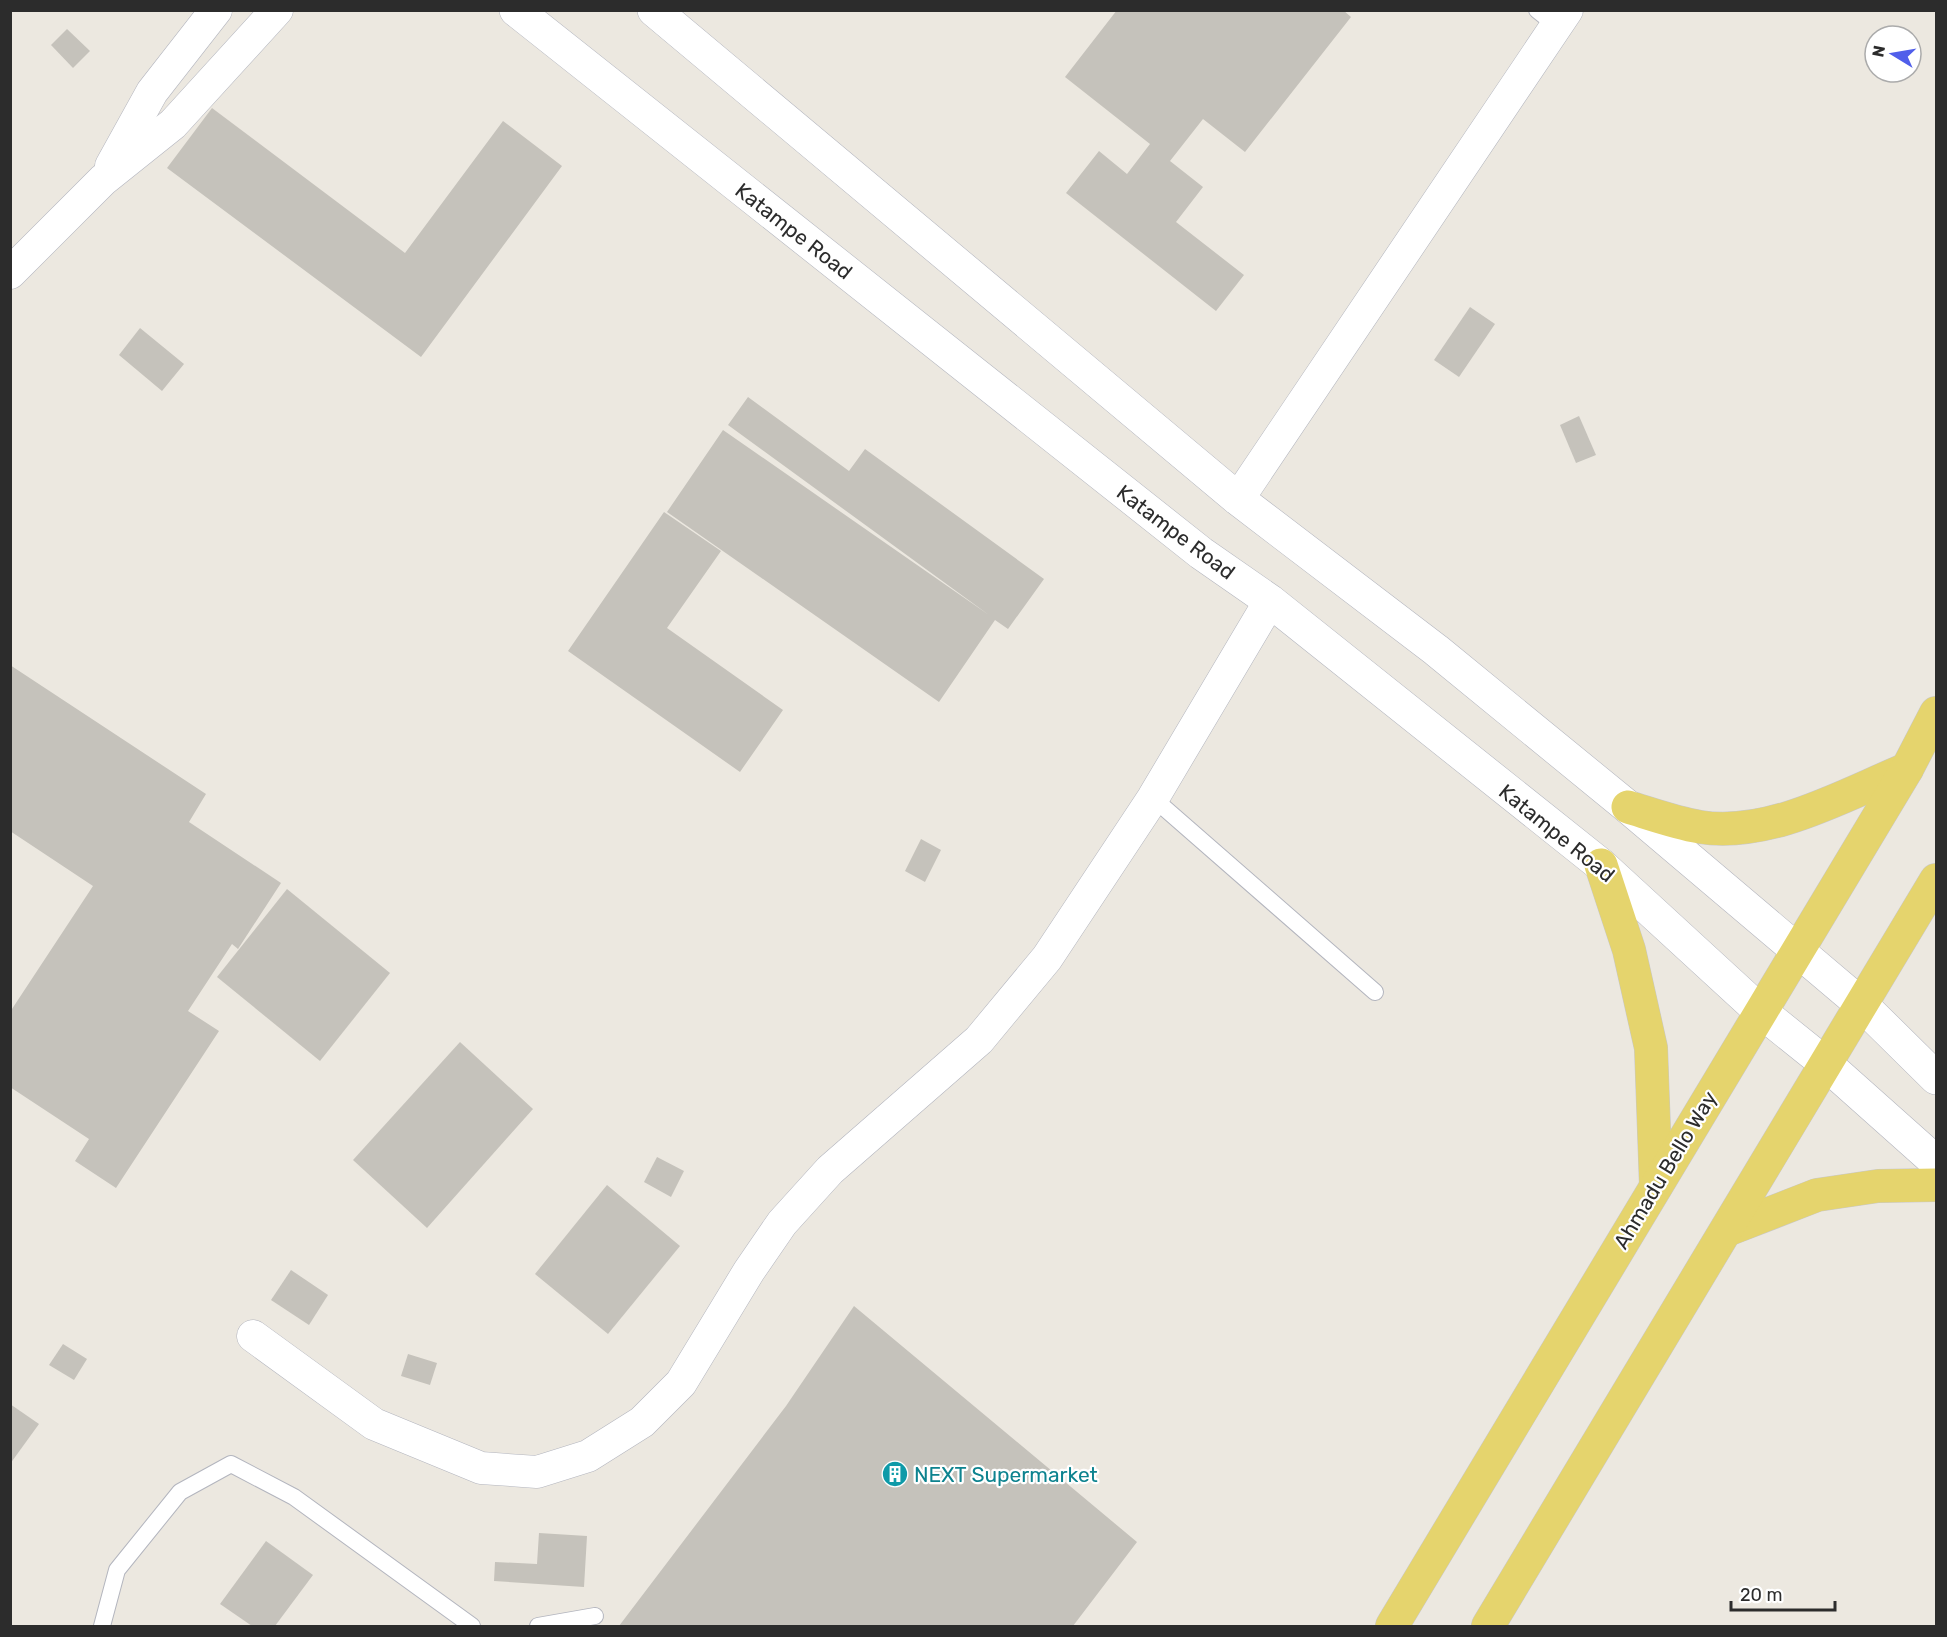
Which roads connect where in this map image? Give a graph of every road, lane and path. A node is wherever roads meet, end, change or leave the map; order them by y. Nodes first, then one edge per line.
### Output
1 (216, 10) edge
2 (277, 10) edge
3 (516, 10) edge
4 (654, 10) edge
5 (1554, 16) edge
6 (103, 180) junction
7 (10, 273) edge
8 (1238, 499) junction
9 (1270, 602) junction
10 (1936, 713) edge
11 (1907, 770) junction
12 (1153, 798) junction
13 (1628, 807) junction
14 (1601, 865) junction
15 (1936, 880) edge
16 (1798, 952) junction
17 (1375, 992) dead end
18 (1862, 1005) junction
19 (1760, 1011) junction
20 (1826, 1064) junction
21 (1936, 1078) edge
22 (1936, 1162) edge
23 (1936, 1185) edge
24 (1656, 1186) junction
25 (1726, 1230) junction
26 (253, 1336) dead end
27 (595, 1616) dead end
28 (102, 1626) edge
29 (472, 1626) edge
30 (538, 1626) edge
31 (1392, 1626) edge
32 (1488, 1626) edge

1 - 6 street
2 - 6 street
3 - 9 main road, Katampe Road
4 - 8 main road
5 - 8 street
6 - 7 street
8 - 13 main road
9 - 12 street
9 - 14 main road, Katampe Road
10 - 11 main road, Ahmadu Bello Way
11 - 13 main road
11 - 16 main road, Ahmadu Bello Way
12 - 17 lane
12 - 26 street
13 - 16 main road
14 - 19 main road, Katampe Road
14 - 24 main road
15 - 18 main road
16 - 18 main road
16 - 19 main road, Ahmadu Bello Way
18 - 20 main road
18 - 21 main road
19 - 20 main road, Katampe Road
19 - 24 main road, Ahmadu Bello Way
20 - 22 main road, Katampe Road
20 - 25 main road
23 - 25 main road
24 - 31 main road, Ahmadu Bello Way
25 - 32 main road
27 - 30 lane
28 - 29 lane

